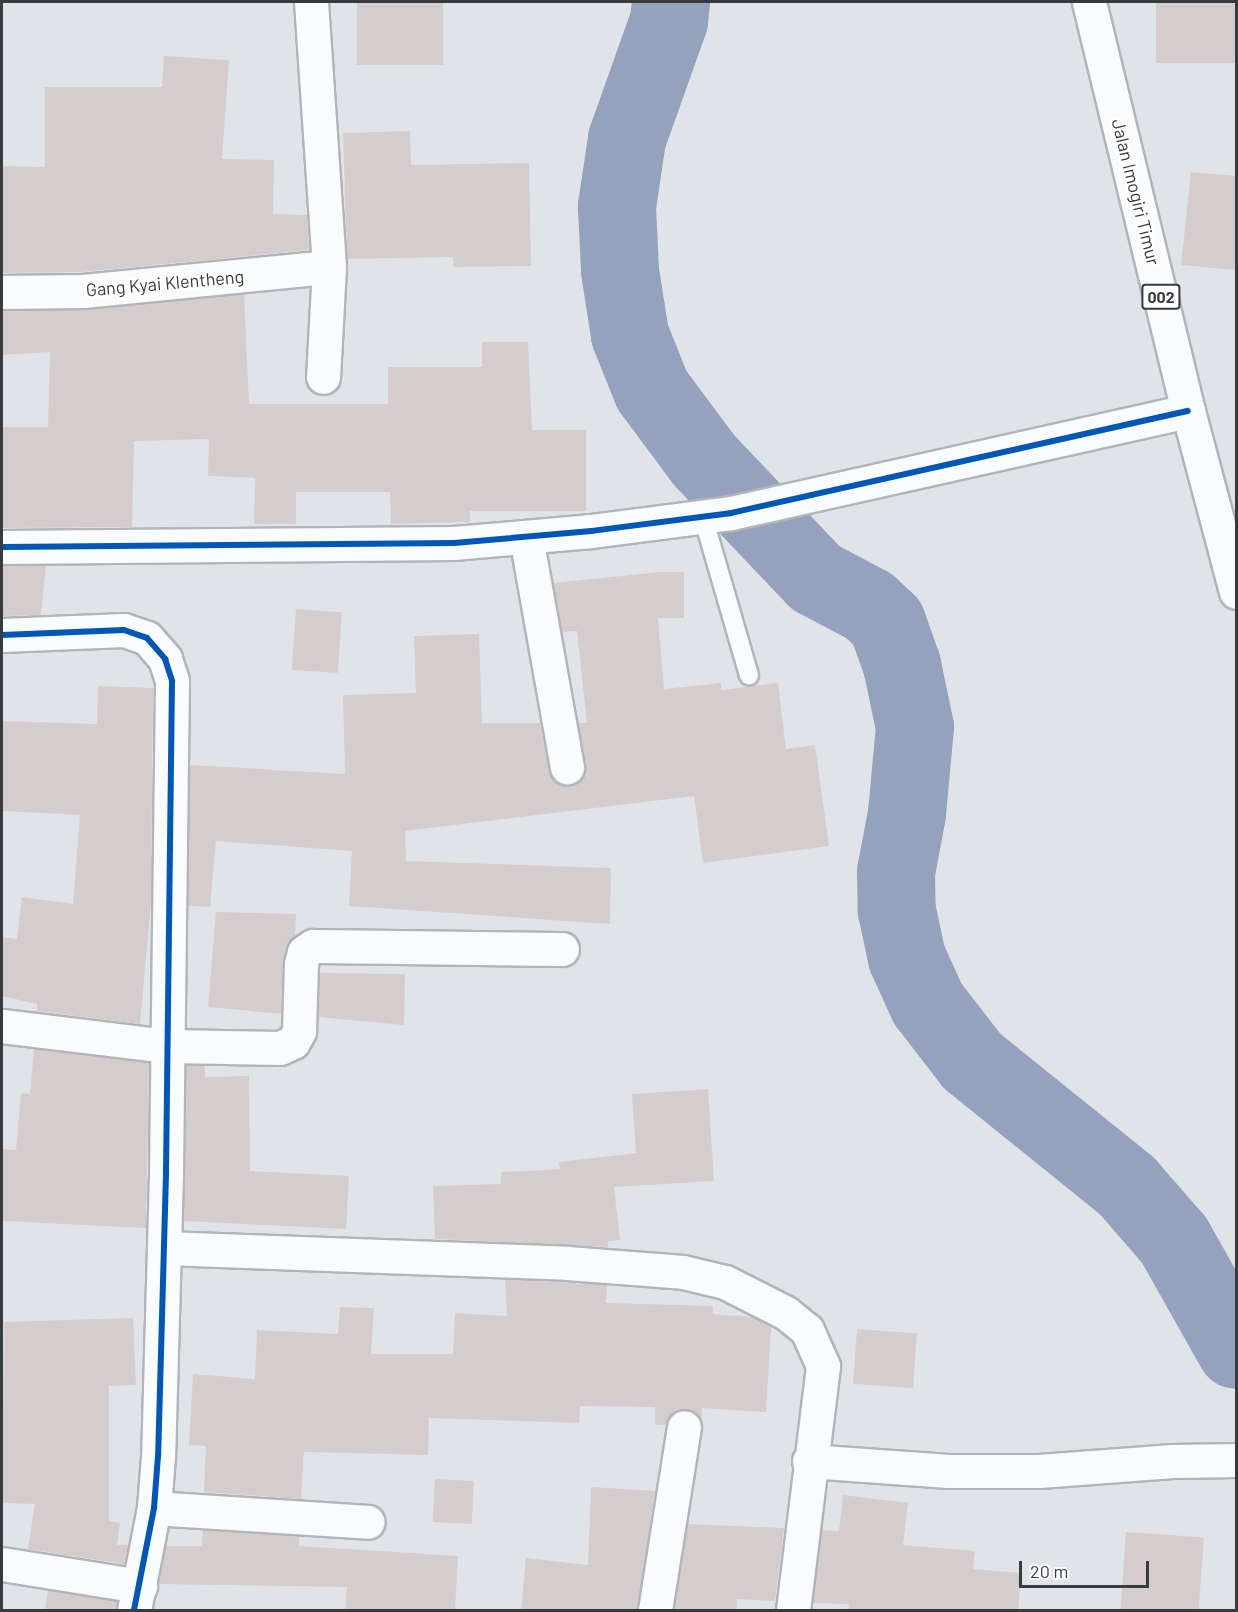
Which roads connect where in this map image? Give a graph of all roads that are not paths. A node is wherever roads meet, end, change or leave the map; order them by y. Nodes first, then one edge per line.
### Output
1 (311, 2) edge
2 (1089, 2) edge
3 (329, 267) junction
4 (2, 292) edge
5 (323, 377) dead end
6 (1188, 411) junction
7 (717, 515) junction
8 (526, 537) junction
9 (1231, 545) edge
10 (2, 547) edge
11 (1236, 592) edge
12 (2, 635) edge
13 (749, 675) dead end
14 (567, 767) dead end
15 (562, 949) dead end
16 (2, 1026) edge
17 (168, 1046) junction
18 (164, 1248) junction
19 (684, 1427) dead end
20 (1236, 1460) edge
21 (809, 1461) junction
22 (154, 1508) junction
23 (368, 1522) dead end
24 (2, 1564) edge
25 (137, 1598) edge
26 (655, 1611) edge
27 (793, 1611) edge

1 - 3 street
2 - 6 street, Jalan Imogiri Timur / 002
3 - 4 street, Gang Kyai Klentheng
3 - 5 street
6 - 7 street
6 - 9 street, Jalan Imogiri Timur / 002
7 - 8 street
7 - 13 lane
8 - 10 street
8 - 14 street
9 - 11 street, Jalan Imogiri Timur / 002
12 - 17 street
15 - 17 street
16 - 17 street
17 - 18 street
18 - 21 street
18 - 22 street
19 - 26 street
20 - 21 street
21 - 27 street
22 - 23 street
22 - 25 street
24 - 25 street

